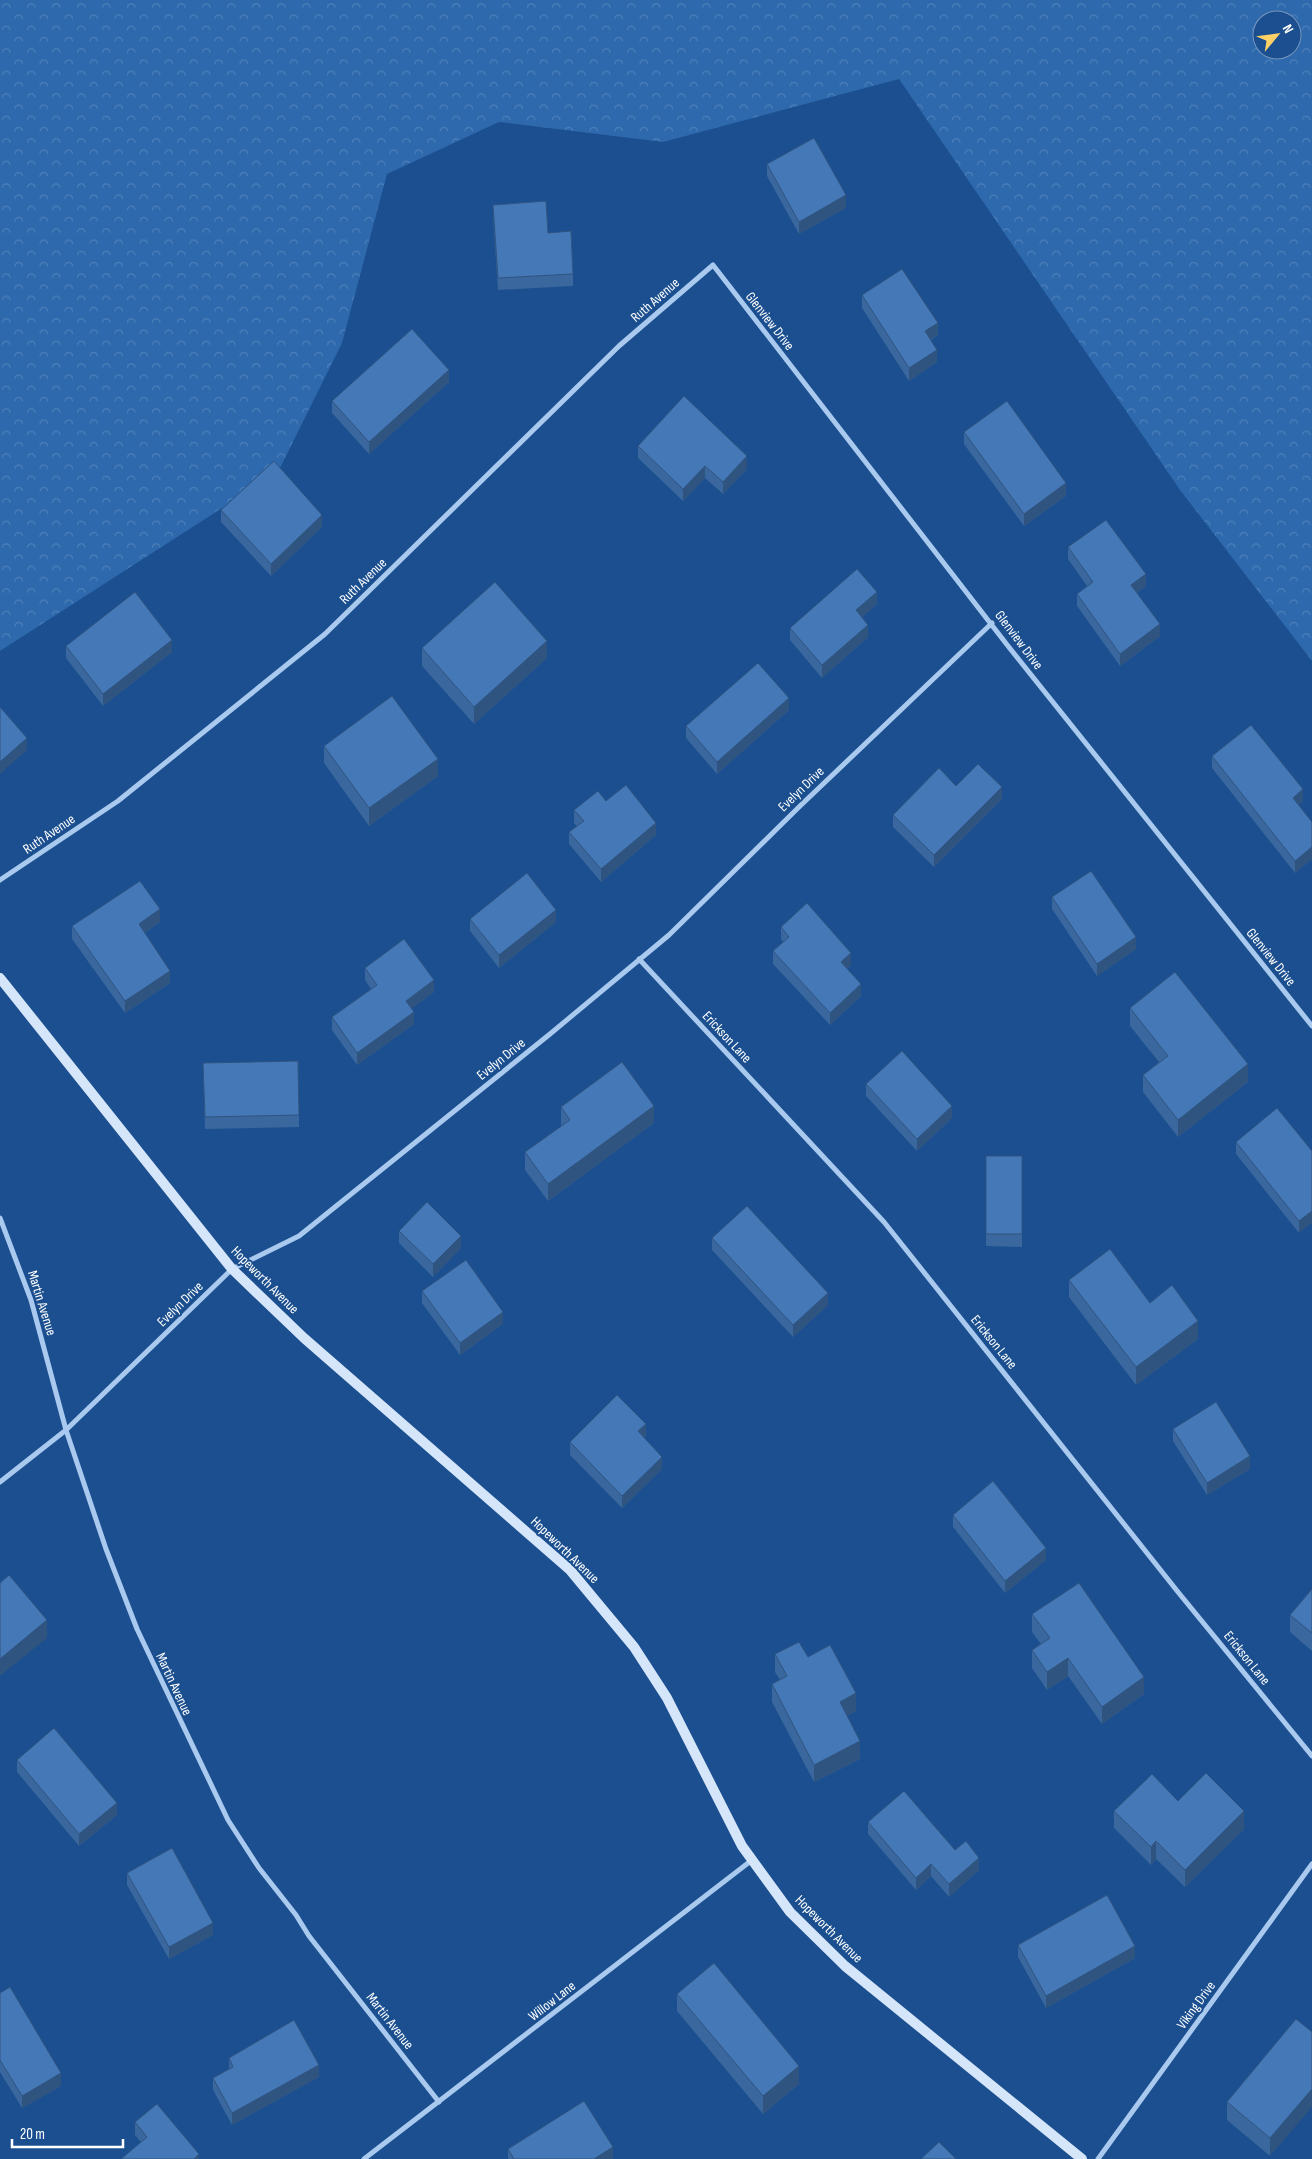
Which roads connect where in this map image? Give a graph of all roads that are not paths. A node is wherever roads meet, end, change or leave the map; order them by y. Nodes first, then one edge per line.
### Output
1 (713, 265) joint
2 (992, 623) junction
3 (0, 880) edge
4 (639, 959) junction
5 (0, 978) edge
6 (1312, 1026) edge
7 (0, 1218) edge
8 (232, 1269) junction
9 (66, 1430) junction
10 (0, 1482) edge
11 (1312, 1756) edge
12 (753, 1860) junction
13 (1312, 1864) edge
14 (439, 2102) junction
15 (364, 2159) edge
16 (1082, 2159) edge
17 (1098, 2159) edge

1 - 2 street, Glenview Drive
1 - 3 street, Ruth Avenue
2 - 4 street, Evelyn Drive
2 - 6 street, Glenview Drive
4 - 8 street, Evelyn Drive
4 - 11 street, Erickson Lane
5 - 8 street, Hopeworth Avenue
7 - 9 street, Martin Avenue
8 - 9 street, Evelyn Drive
8 - 12 street, Hopeworth Avenue
9 - 10 street, Evelyn Drive
9 - 14 street, Martin Avenue
12 - 14 street, Willow Lane
12 - 16 street, Hopeworth Avenue
13 - 17 street, Viking Drive
14 - 15 street, Willow Lane

